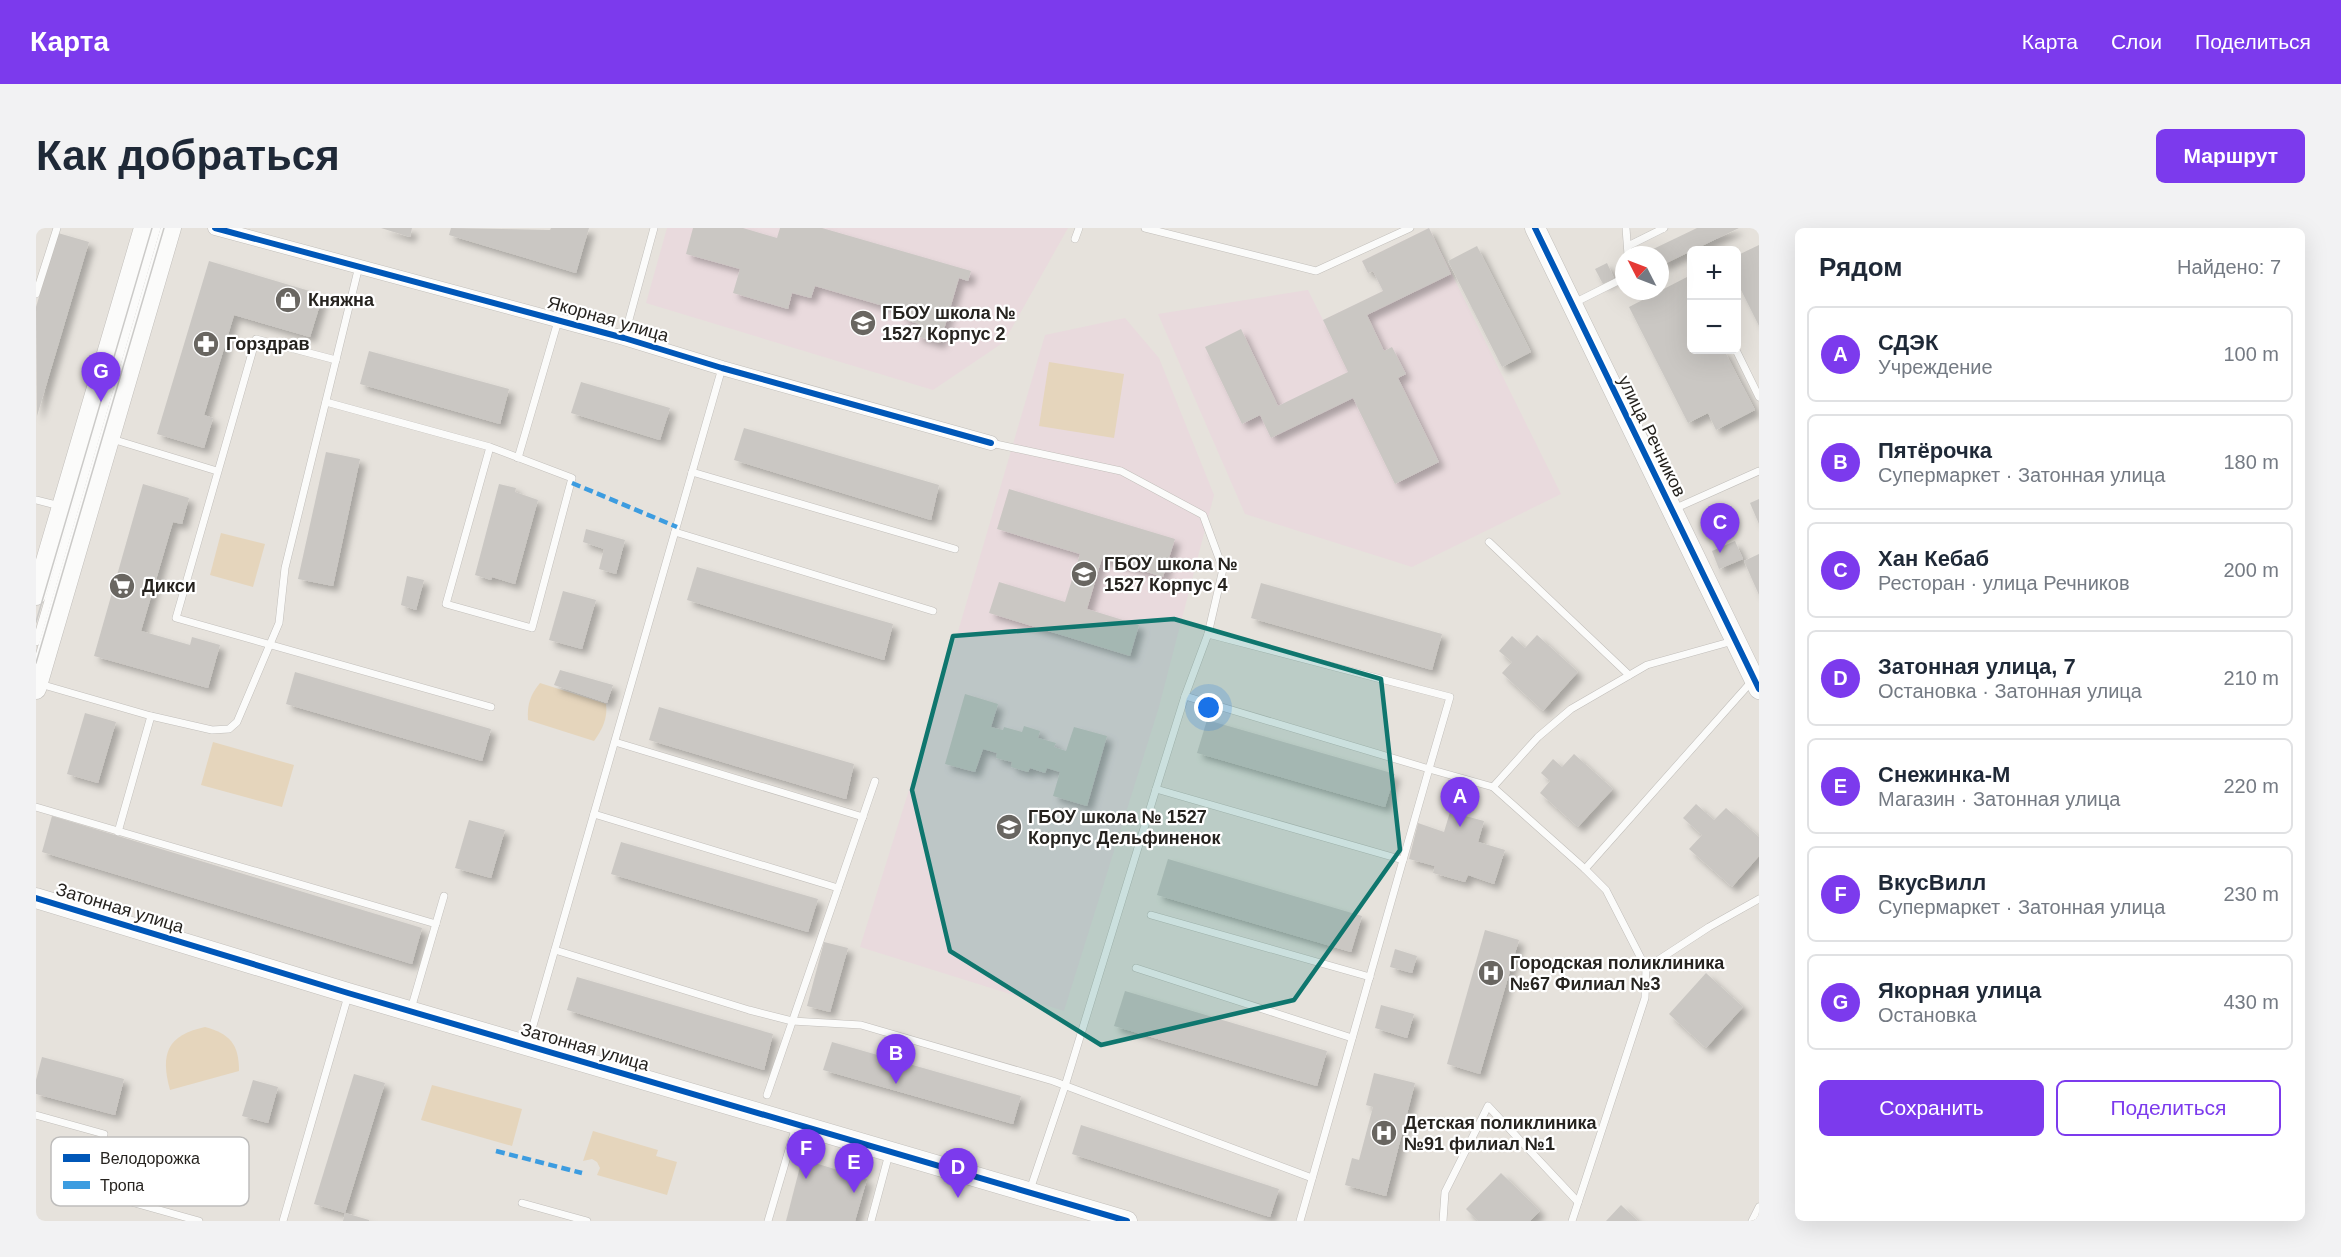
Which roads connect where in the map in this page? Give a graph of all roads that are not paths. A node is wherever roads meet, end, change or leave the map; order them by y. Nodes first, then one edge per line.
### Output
1 (57, 228) edge
2 (144, 228) edge
3 (157, 228) edge
4 (171, 228) edge
5 (215, 228) edge
6 (654, 228) edge
7 (1079, 228) edge
8 (1145, 228) edge
9 (1410, 228) edge
10 (1535, 228) edge
11 (1626, 228) edge
12 (1664, 228) edge
13 (1075, 239) dead end
14 (1628, 246) joint
15 (359, 266) junction
16 (1615, 282) edge
17 (36, 294) edge
18 (1572, 304) junction
19 (558, 321) junction
20 (624, 338) junction
21 (1738, 354) edge
22 (336, 360) junction
23 (722, 368) junction
24 (1759, 397) edge
25 (326, 402) junction
26 (110, 438) junction
27 (991, 443) joint
28 (490, 447) junction
29 (518, 458) junction
30 (217, 471) junction
31 (1759, 471) edge
32 (693, 472) junction
33 (36, 500) edge
34 (75, 510) junction
35 (1672, 511) junction
36 (675, 532) junction
37 (1489, 542) dead end
38 (955, 549) dead end
39 (36, 595) edge
40 (933, 611) dead end
41 (1208, 634) junction
42 (1735, 641) junction
43 (36, 642) edge
44 (269, 646) junction
45 (1629, 675) junction
46 (1756, 684) edge
47 (37, 686) edge
48 (1185, 696) junction
49 (491, 707) dead end
50 (151, 716) junction
51 (615, 741) junction
52 (1429, 769) junction
53 (875, 781) dead end
54 (1493, 787) junction
55 (1156, 789) junction
56 (36, 807) edge
57 (594, 814) junction
58 (863, 817) junction
59 (118, 832) junction
60 (1403, 860) junction
61 (1585, 869) junction
62 (838, 888) junction
63 (444, 896) dead end
64 (36, 898) edge
65 (1759, 899) edge
66 (1151, 915) dead end
67 (436, 924) junction
68 (555, 950) junction
69 (1136, 968) dead end
70 (1646, 968) junction
71 (1370, 977) junction
72 (348, 993) junction
73 (411, 1012) junction
74 (792, 1021) junction
75 (1352, 1038) junction
76 (527, 1046) junction
77 (1065, 1086) junction
78 (767, 1095) dead end
79 (36, 1115) edge
80 (797, 1125) junction
81 (103, 1137) edge
82 (890, 1152) junction
83 (1312, 1178) junction
84 (1029, 1192) junction
85 (1578, 1202) junction
86 (522, 1203) dead end
87 (146, 1206) edge
88 (1759, 1207) edge
89 (200, 1221) edge
90 (283, 1221) edge
91 (587, 1221) edge
92 (768, 1221) edge
93 (871, 1221) edge
94 (1127, 1221) edge
95 (1300, 1221) edge
96 (1443, 1221) edge
97 (1572, 1221) edge
98 (1752, 1221) edge

1 - 17 lane
2 - 34 street
3 - 34 lane
4 - 26 street
5 - 15 street, Якорная улица
6 - 20 lane
7 - 13 lane
8 - 9 lane
10 - 18 street, улица Речников
11 - 14 lane
12 - 14 lane
15 - 19 street, Якорная улица
15 - 22 lane
16 - 18 lane
18 - 35 street, улица Речников
19 - 20 street, Якорная улица
19 - 29 lane
20 - 23 street, Якорная улица
21 - 24 lane
22 - 25 lane
22 - 30 lane
23 - 27 street, Якорная улица
23 - 32 lane
25 - 28 lane
25 - 44 lane
26 - 30 lane
26 - 34 street
27 - 41 lane
28 - 29 lane
28 - 29 lane
30 - 44 lane
31 - 35 lane
32 - 36 lane
32 - 38 lane
33 - 34 lane
34 - 39 street
34 - 43 lane
34 - 47 street
35 - 42 street, улица Речников
36 - 40 lane
36 - 51 lane
37 - 45 lane
41 - 48 lane
41 - 52 lane
42 - 45 lane
42 - 46 street, улица Речников
44 - 49 lane
44 - 50 lane
45 - 54 lane
46 - 61 lane
47 - 50 lane
48 - 52 lane
48 - 55 lane
50 - 59 lane
51 - 57 lane
51 - 58 lane
52 - 54 lane
52 - 60 lane
53 - 58 lane
54 - 61 lane
55 - 60 lane
55 - 77 lane
56 - 59 lane
57 - 62 lane
57 - 68 lane
58 - 62 lane
59 - 67 lane
60 - 71 lane
61 - 70 lane
62 - 74 lane
63 - 67 lane
64 - 72 street, Затонная улица
65 - 70 lane
66 - 71 lane
67 - 73 lane
68 - 74 lane
68 - 76 lane
69 - 75 lane
70 - 85 lane
71 - 75 lane
72 - 73 street, Затонная улица
72 - 90 lane
73 - 76 street, Затонная улица
74 - 77 lane
74 - 78 lane
75 - 83 lane
76 - 80 street, Затонная улица
77 - 83 lane
77 - 84 lane
79 - 81 lane
80 - 82 street, Затонная улица
80 - 92 lane
82 - 84 street, Затонная улица
82 - 93 lane
83 - 95 lane
84 - 94 street, Затонная улица
85 - 96 lane
85 - 97 lane
86 - 91 lane
87 - 89 lane
88 - 98 lane

